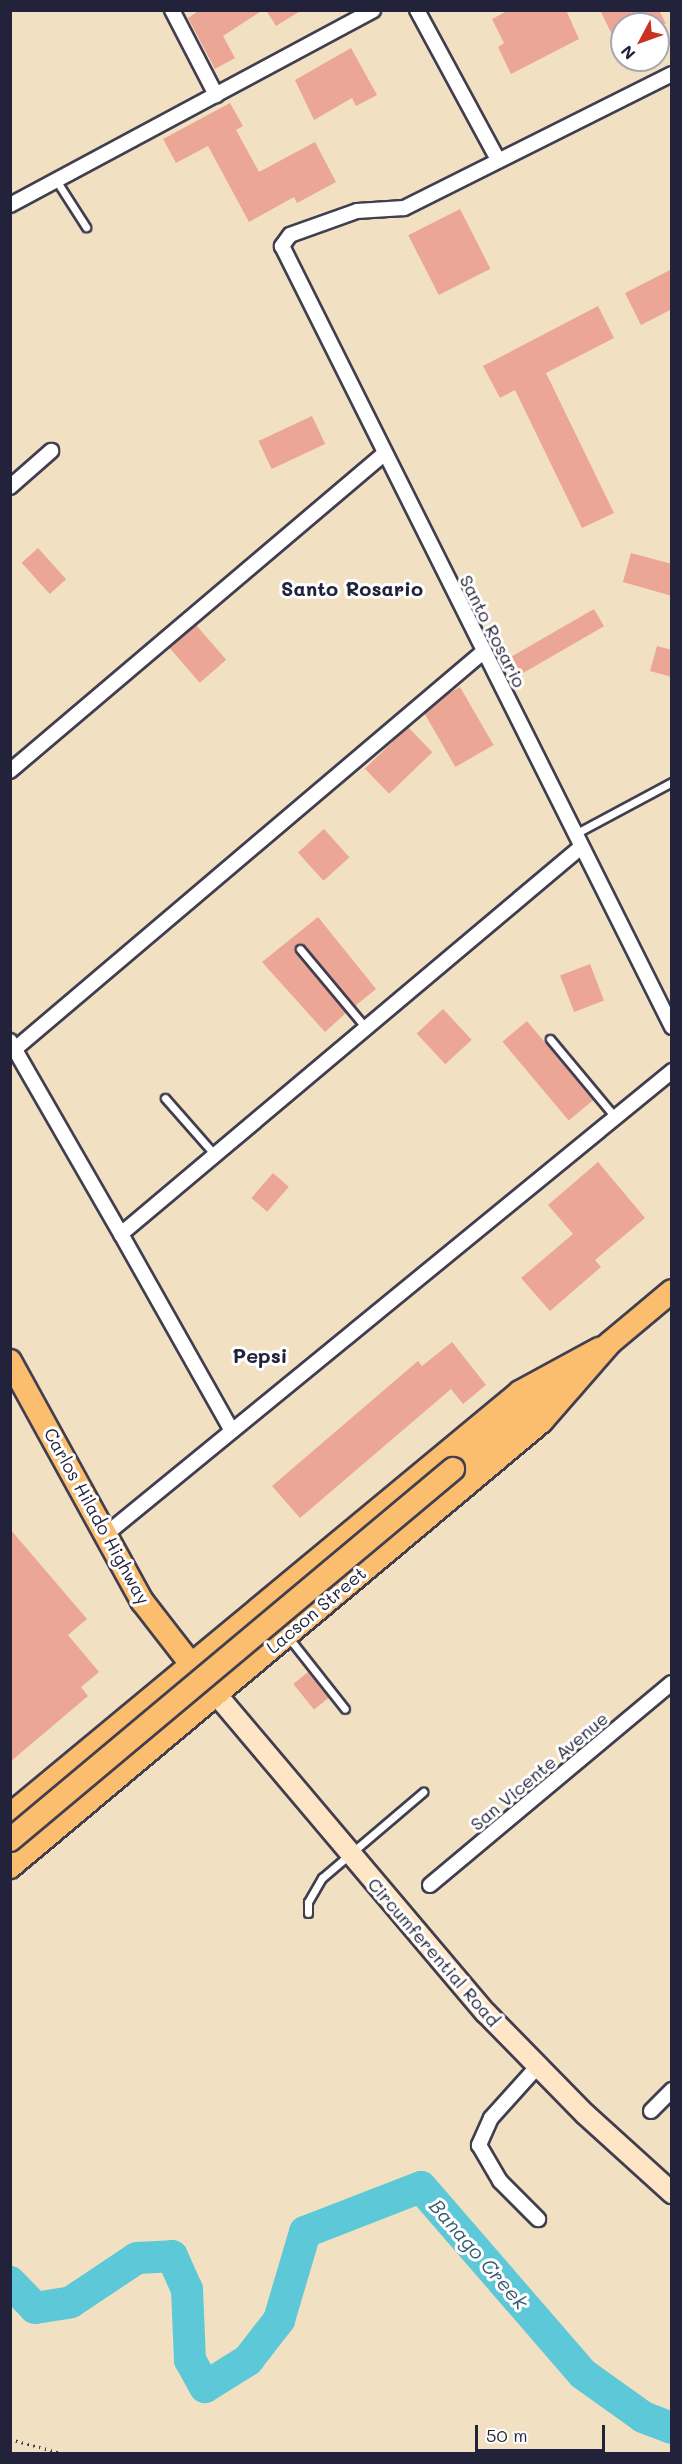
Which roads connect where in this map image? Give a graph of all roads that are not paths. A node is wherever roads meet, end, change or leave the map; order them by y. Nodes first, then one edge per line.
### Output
1 (172, 10) edge
2 (373, 10) edge
3 (417, 10) edge
4 (672, 74) edge
5 (216, 95) junction
6 (498, 160) junction
7 (56, 180) junction
8 (10, 205) edge
9 (86, 227) dead end
10 (51, 451) dead end
11 (384, 454) junction
12 (10, 487) edge
13 (483, 652) junction
14 (10, 771) edge
15 (672, 782) edge
16 (578, 840) junction
17 (300, 949) dead end
18 (672, 1027) edge
19 (367, 1029) junction
20 (550, 1040) dead end
21 (13, 1045) edge
22 (672, 1071) edge
23 (165, 1098) dead end
24 (615, 1117) junction
25 (215, 1155) junction
26 (121, 1234) junction
27 (672, 1292) edge
28 (610, 1343) junction
29 (10, 1361) edge
30 (232, 1431) junction
31 (105, 1535) junction
32 (287, 1635) junction
33 (192, 1665) junction
34 (672, 1683) edge
35 (216, 1694) junction
36 (345, 1709) dead end
37 (423, 1792) dead end
38 (10, 1815) edge
39 (10, 1840) edge
40 (349, 1854) junction
41 (10, 1867) edge
42 (430, 1885) dead end
43 (308, 1913) dead end
44 (537, 2067) junction
45 (672, 2090) edge
46 (651, 2110) dead end
47 (672, 2193) edge
48 (538, 2219) dead end

1 - 5 street
2 - 5 street
3 - 6 street
4 - 6 street
5 - 7 street
6 - 11 street, Santo Rosario
7 - 8 street
7 - 9 lane
10 - 12 street
11 - 13 street, Santo Rosario
11 - 14 street
13 - 16 street, Santo Rosario
13 - 21 street
15 - 16 lane
16 - 18 street, Santo Rosario
16 - 19 street
17 - 19 lane
19 - 25 street
20 - 24 lane
21 - 26 street
22 - 24 street
23 - 25 lane
24 - 30 street
25 - 26 street
26 - 30 street
27 - 28 main road, Lacson Street
28 - 32 main road, Lacson Street
28 - 33 main road, Lacson Street
28 - 39 main road, Lacson Street, bridge
29 - 31 main road, Carlos Hilado Highway
30 - 31 street
31 - 33 main road, Carlos Hilado Highway
32 - 35 main road, Lacson Street
32 - 36 lane
33 - 35 main road, Carlos Hilado Highway
33 - 38 main road, Lacson Street
34 - 42 street, San Vicente Avenue
35 - 40 main road, Circumferential Road
35 - 41 main road, Lacson Street
37 - 40 lane
40 - 43 lane
40 - 44 main road, Circumferential Road
44 - 47 main road, Circumferential Road
44 - 48 street
45 - 46 street

